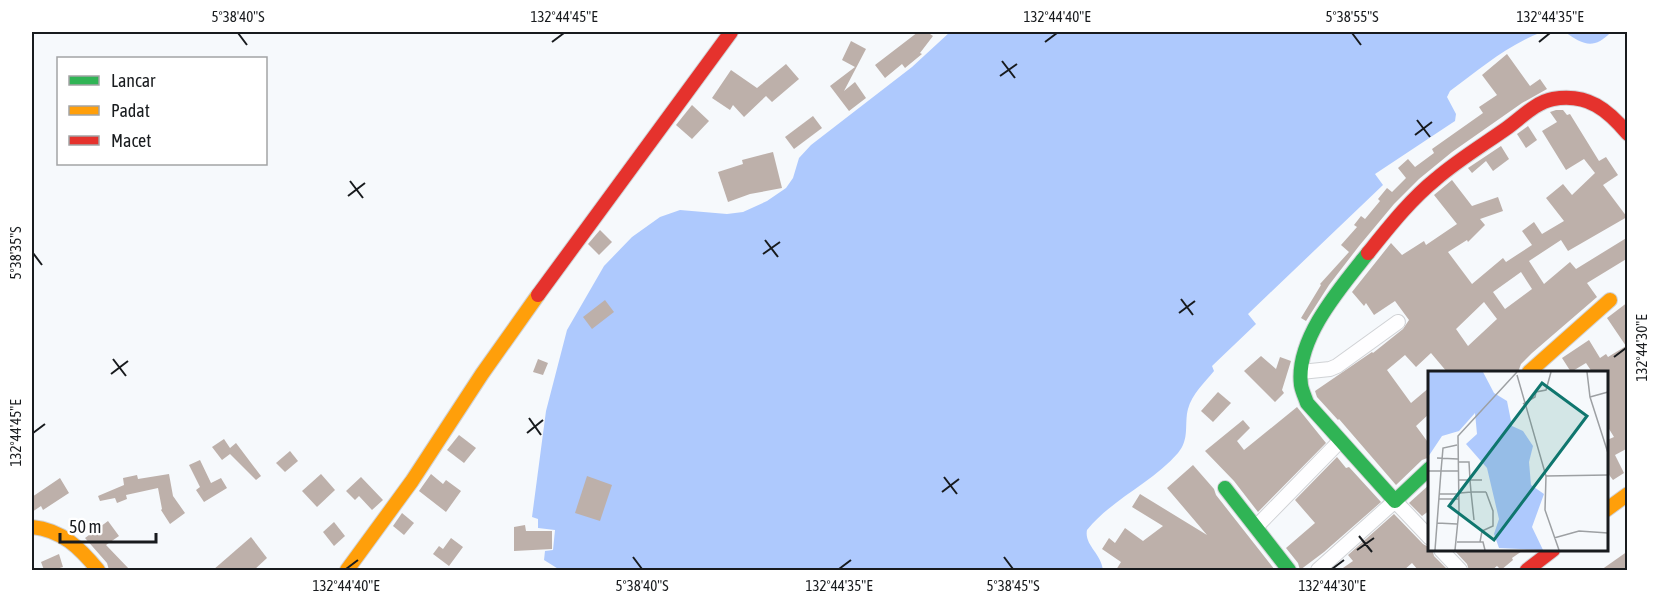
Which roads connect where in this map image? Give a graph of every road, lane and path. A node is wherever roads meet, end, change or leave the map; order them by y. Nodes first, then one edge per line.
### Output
1 (731, 32) edge
2 (1628, 134) edge
3 (1610, 300) dead end
4 (1398, 322) dead end
5 (1530, 371) edge
6 (1301, 372) junction
7 (1340, 441) junction
8 (1428, 470) edge
9 (1628, 480) edge
10 (1225, 488) dead end
11 (1608, 494) edge
12 (1628, 494) edge
13 (1395, 501) junction
14 (1608, 509) edge
15 (1256, 526) junction
16 (32, 527) edge
17 (1428, 536) edge
18 (1443, 551) edge
19 (1550, 551) edge
20 (1531, 563) edge
21 (98, 570) edge
22 (347, 570) edge
23 (1289, 570) edge
24 (1318, 570) edge
25 (1460, 570) edge

1 - 22 main road
2 - 6 main road
3 - 5 main road
4 - 6 street
6 - 7 main road
7 - 13 main road
7 - 15 street
8 - 13 main road
9 - 11 main road
10 - 15 main road
12 - 14 main road
13 - 17 street
13 - 24 street
15 - 23 main road
16 - 21 main road
18 - 25 street
19 - 20 main road

